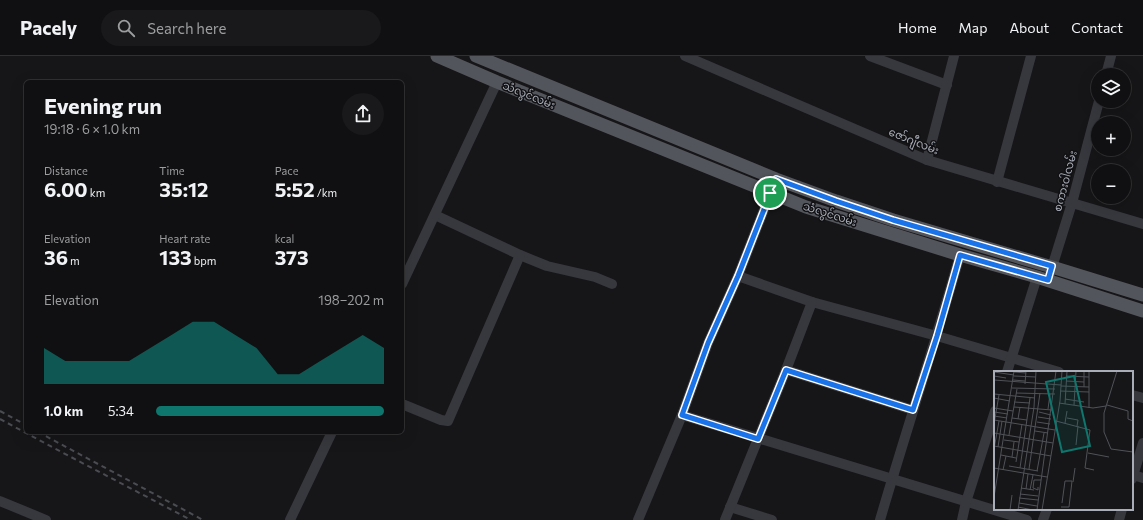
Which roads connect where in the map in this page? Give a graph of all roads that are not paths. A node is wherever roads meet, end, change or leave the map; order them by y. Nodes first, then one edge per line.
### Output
1 (437, 56) edge
2 (476, 56) edge
3 (687, 56) edge
4 (954, 56) edge
5 (1031, 56) edge
6 (1111, 56) edge
7 (874, 57) edge
8 (1108, 68) edge
9 (497, 82) junction
10 (947, 85) junction
11 (573, 96) junction
12 (1097, 108) edge
13 (567, 110) junction
14 (927, 160) junction
15 (776, 179) junction
16 (997, 182) junction
17 (770, 193) junction
18 (1072, 204) junction
19 (435, 215) junction
20 (1143, 224) edge
21 (520, 255) junction
22 (960, 255) junction
23 (1052, 266) junction
24 (738, 276) junction
25 (1042, 278) junction
26 (404, 280) edge
27 (612, 284) dead end
28 (1143, 295) edge
29 (812, 302) junction
30 (1143, 311) edge
31 (937, 336) junction
32 (1012, 358) junction
33 (786, 370) junction
34 (1007, 371) edge
35 (1057, 371) edge
36 (1133, 394) edge
37 (1143, 398) edge
38 (404, 405) edge
39 (913, 410) junction
40 (994, 414) edge
41 (682, 415) junction
42 (331, 434) edge
43 (758, 439) junction
44 (1143, 444) edge
45 (1136, 477) edge
46 (892, 479) junction
47 (0, 501) edge
48 (966, 502) junction
49 (730, 507) junction
50 (1047, 510) edge
51 (1122, 510) edge
52 (46, 520) edge
53 (290, 520) edge
54 (638, 520) edge
55 (725, 520) edge
56 (772, 520) edge
57 (880, 520) edge
58 (962, 520) edge
59 (1027, 520) edge
60 (1043, 520) edge
61 (1119, 520) edge

1 - 9 main road, သံလွင်လမ်း
2 - 11 main road, သံလွင်လမ်း
3 - 14 street, ဇော်ဂျီလမ်း
4 - 10 street
5 - 16 street
6 - 8 street
7 - 10 street
9 - 13 main road, သံလွင်လမ်း
9 - 19 street
10 - 14 street
11 - 13 main road
11 - 15 main road, သံလွင်လမ်း
12 - 18 street, စကားဝါလမ်း
13 - 17 main road, သံလွင်လမ်း
14 - 16 street, ဇော်ဂျီလမ်း
15 - 17 street
15 - 23 main road, သံလွင်လမ်း
16 - 18 street, ဇော်ဂျီလမ်း
17 - 22 main road, သံလွင်လမ်း
17 - 24 street
18 - 20 street, ဇော်ဂျီလမ်း
18 - 23 street, စကားဝါလမ်း
19 - 21 street
19 - 26 street
21 - 27 street
21 - 38 street
22 - 25 main road, သံလွင်လမ်း
22 - 31 street
23 - 25 street, စကားဝါလမ်း
23 - 28 main road, သံလွင်လမ်း
24 - 29 street
24 - 41 street
25 - 30 main road, သံလွင်လမ်း
25 - 32 street, စကားဝါလမ်း
29 - 31 street
29 - 33 street
31 - 32 street
31 - 39 street
32 - 34 street, စကားဝါလမ်း
32 - 35 street
33 - 39 street
33 - 43 street
36 - 37 street
39 - 46 street
40 - 48 street
41 - 43 street
41 - 54 street
42 - 53 street
43 - 46 street
43 - 49 street
44 - 45 street
46 - 48 street
46 - 57 street
47 - 52 street
48 - 58 street
48 - 59 street
49 - 55 street
49 - 56 street
50 - 60 street
51 - 61 street

